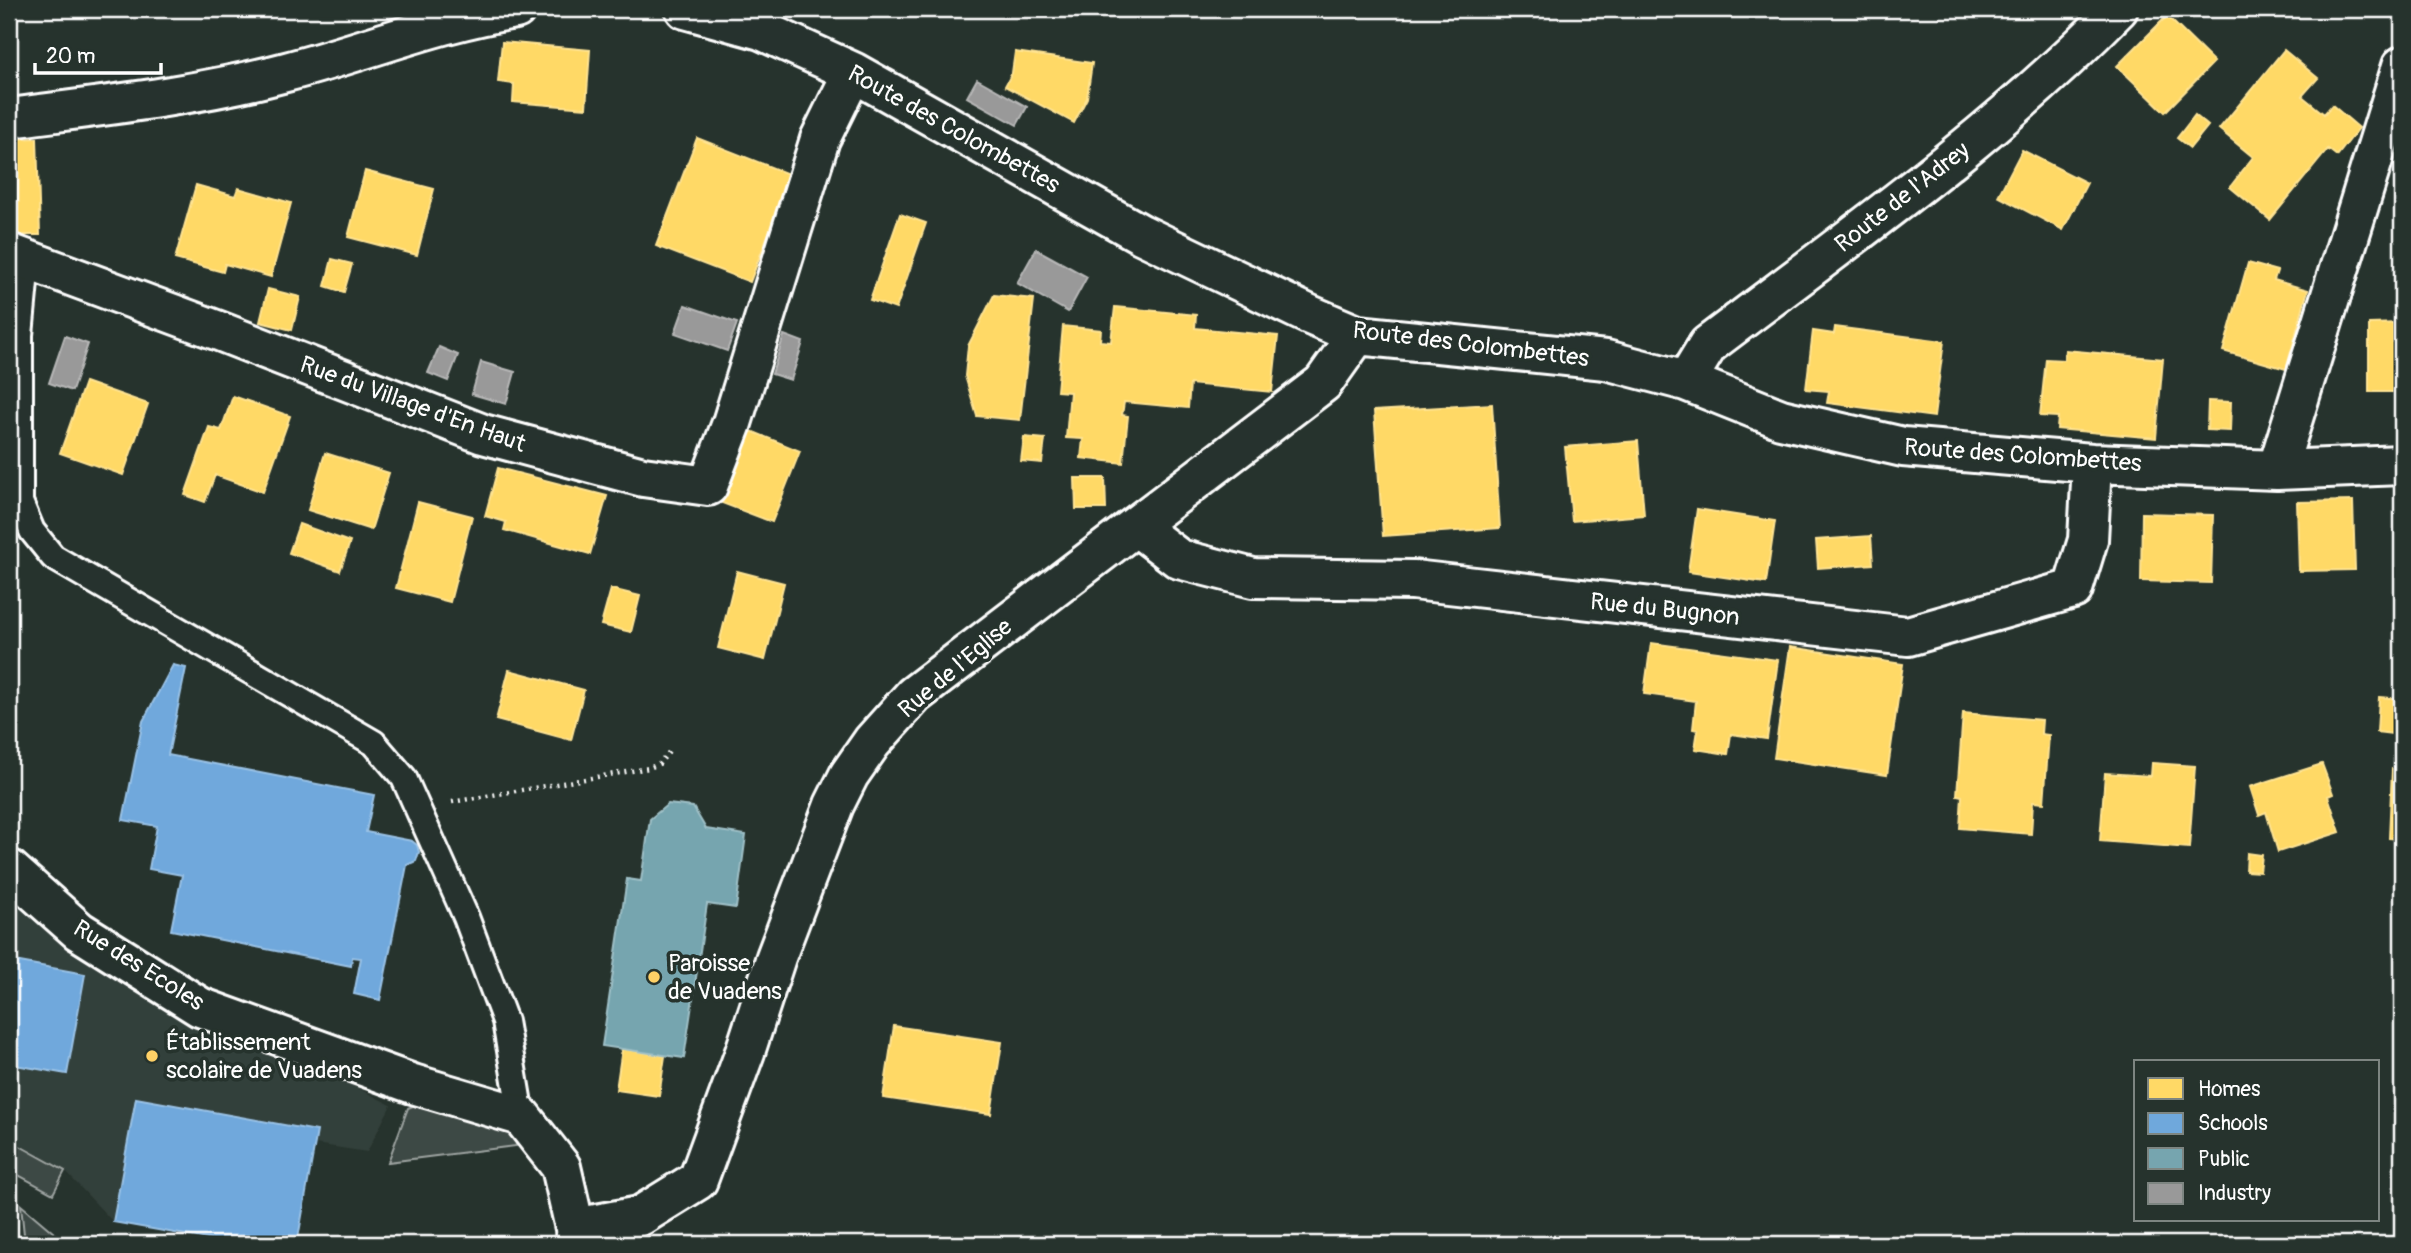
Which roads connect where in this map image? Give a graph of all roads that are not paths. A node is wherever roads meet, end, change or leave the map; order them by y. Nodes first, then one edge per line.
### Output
1 (516, 9) edge
2 (685, 9) edge
3 (2118, 9) edge
4 (434, 18) edge
5 (2402, 66) edge
6 (853, 72) junction
7 (9, 118) edge
8 (18, 257) edge
9 (1357, 335) junction
10 (1686, 381) junction
11 (2092, 463) junction
12 (2402, 465) edge
13 (2277, 470) junction
14 (1136, 526) junction
15 (9, 869) edge
16 (521, 1116) junction
17 (575, 1236) edge

1 - 4 street
2 - 6 street, Route des Colombettes
3 - 10 street, Route de l'Adrey
4 - 7 street
5 - 13 street
6 - 8 street, Rue du Village d'En Haut
6 - 9 street, Route des Colombettes
8 - 16 lane, Rue du Village d'En Haut
9 - 10 street, Route des Colombettes
9 - 14 street, Rue de l'Eglise
10 - 11 street, Route des Colombettes
11 - 13 street, Route des Colombettes
11 - 14 street, Rue du Bugnon
12 - 13 street, Route des Colombettes
14 - 17 street, Rue de l'Eglise
15 - 16 street, Rue des Ecoles
16 - 17 street

